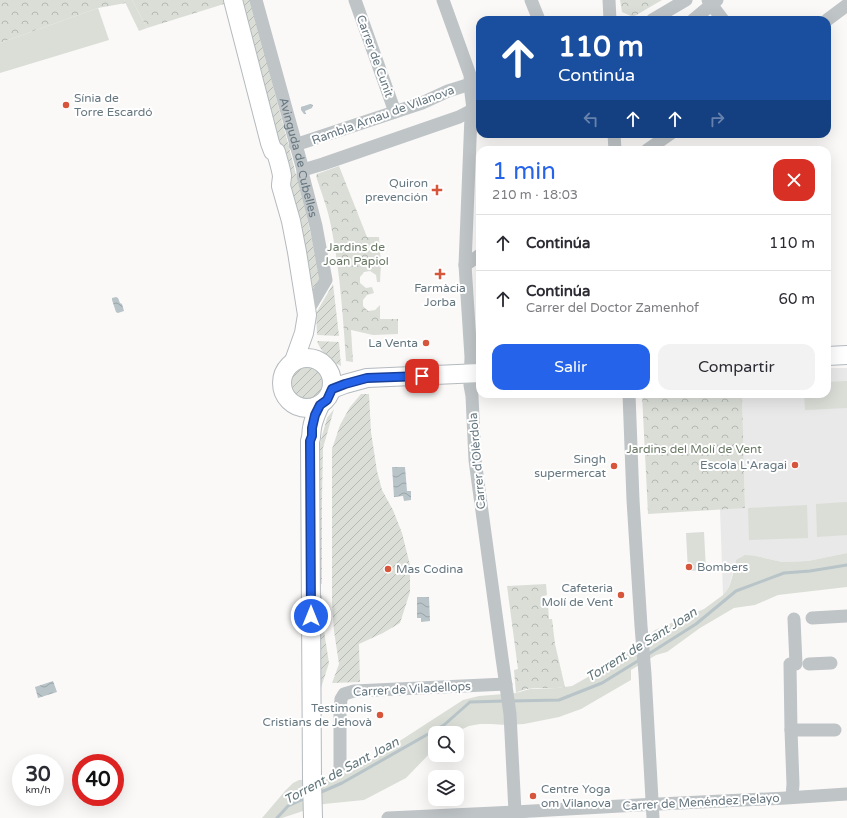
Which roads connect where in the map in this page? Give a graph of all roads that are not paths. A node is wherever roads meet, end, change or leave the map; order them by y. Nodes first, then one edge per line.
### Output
1 (233, 0) edge
2 (256, 0) edge
3 (355, 0) edge
4 (443, 0) edge
5 (531, 0) edge
6 (609, 0) edge
7 (686, 0) edge
8 (712, 2) edge
9 (847, 5) edge
10 (537, 16) edge
11 (610, 16) edge
12 (659, 16) edge
13 (697, 16) edge
14 (721, 16) edge
15 (831, 17) edge
16 (475, 83) edge
17 (476, 96) edge
18 (476, 108) edge
19 (476, 109) edge
20 (395, 112) junction
21 (664, 138) edge
22 (295, 145) junction
23 (653, 146) edge
24 (303, 170) junction
25 (476, 258) edge
26 (465, 265) junction
27 (307, 314) junction
28 (831, 356) edge
29 (847, 356) edge
30 (294, 361) junction
31 (475, 373) edge
32 (329, 375) junction
33 (629, 398) edge
34 (312, 406) junction
35 (847, 616) edge
36 (812, 618) dead end
37 (794, 619) dead end
38 (831, 663) dead end
39 (809, 664) dead end
40 (506, 689) junction
41 (791, 730) junction
42 (834, 730) dead end
43 (340, 766) dead end
44 (847, 794) edge
45 (792, 797) junction
46 (652, 804) junction
47 (313, 815) edge
48 (517, 815) edge
49 (388, 818) edge
50 (397, 818) edge
51 (653, 818) edge

1 - 27 street
2 - 22 street, Avinguda de Cubelles
3 - 20 street, Carrer de Cunit
4 - 16 street
5 - 10 street
6 - 11 street
7 - 12 street
8 - 13 street
8 - 14 street
9 - 15 street
16 - 17 street, Rambla Arnau de Vilanova
16 - 20 street, Rambla Arnau de Vilanova
18 - 24 street
19 - 26 street, Carrer d'Olèrdola
20 - 22 street, Rambla Arnau de Vilanova
21 - 23 street
22 - 24 street, Avinguda de Cubelles
24 - 27 street, Avinguda de Cubelles
25 - 26 street
26 - 31 street, Carrer d'Olèrdola
27 - 30 street
27 - 32 street
28 - 29 street
30 - 32 street
30 - 34 street
31 - 32 street
31 - 40 street, Carrer d'Olèrdola
32 - 34 street
33 - 46 street
34 - 47 street
35 - 36 street
37 - 41 street
38 - 39 street
40 - 43 street, Carrer de Viladellops
40 - 48 street, Carrer d'Olèrdola
41 - 42 street
41 - 45 street
44 - 45 street, Carrer de Menéndez Pelayo
45 - 46 street, Carrer de Menéndez Pelayo
46 - 48 street, Carrer de Menéndez Pelayo
46 - 51 street
48 - 50 street, Carrer de Menéndez Pelayo
49 - 50 street, Carrer de Menéndez Pelayo

